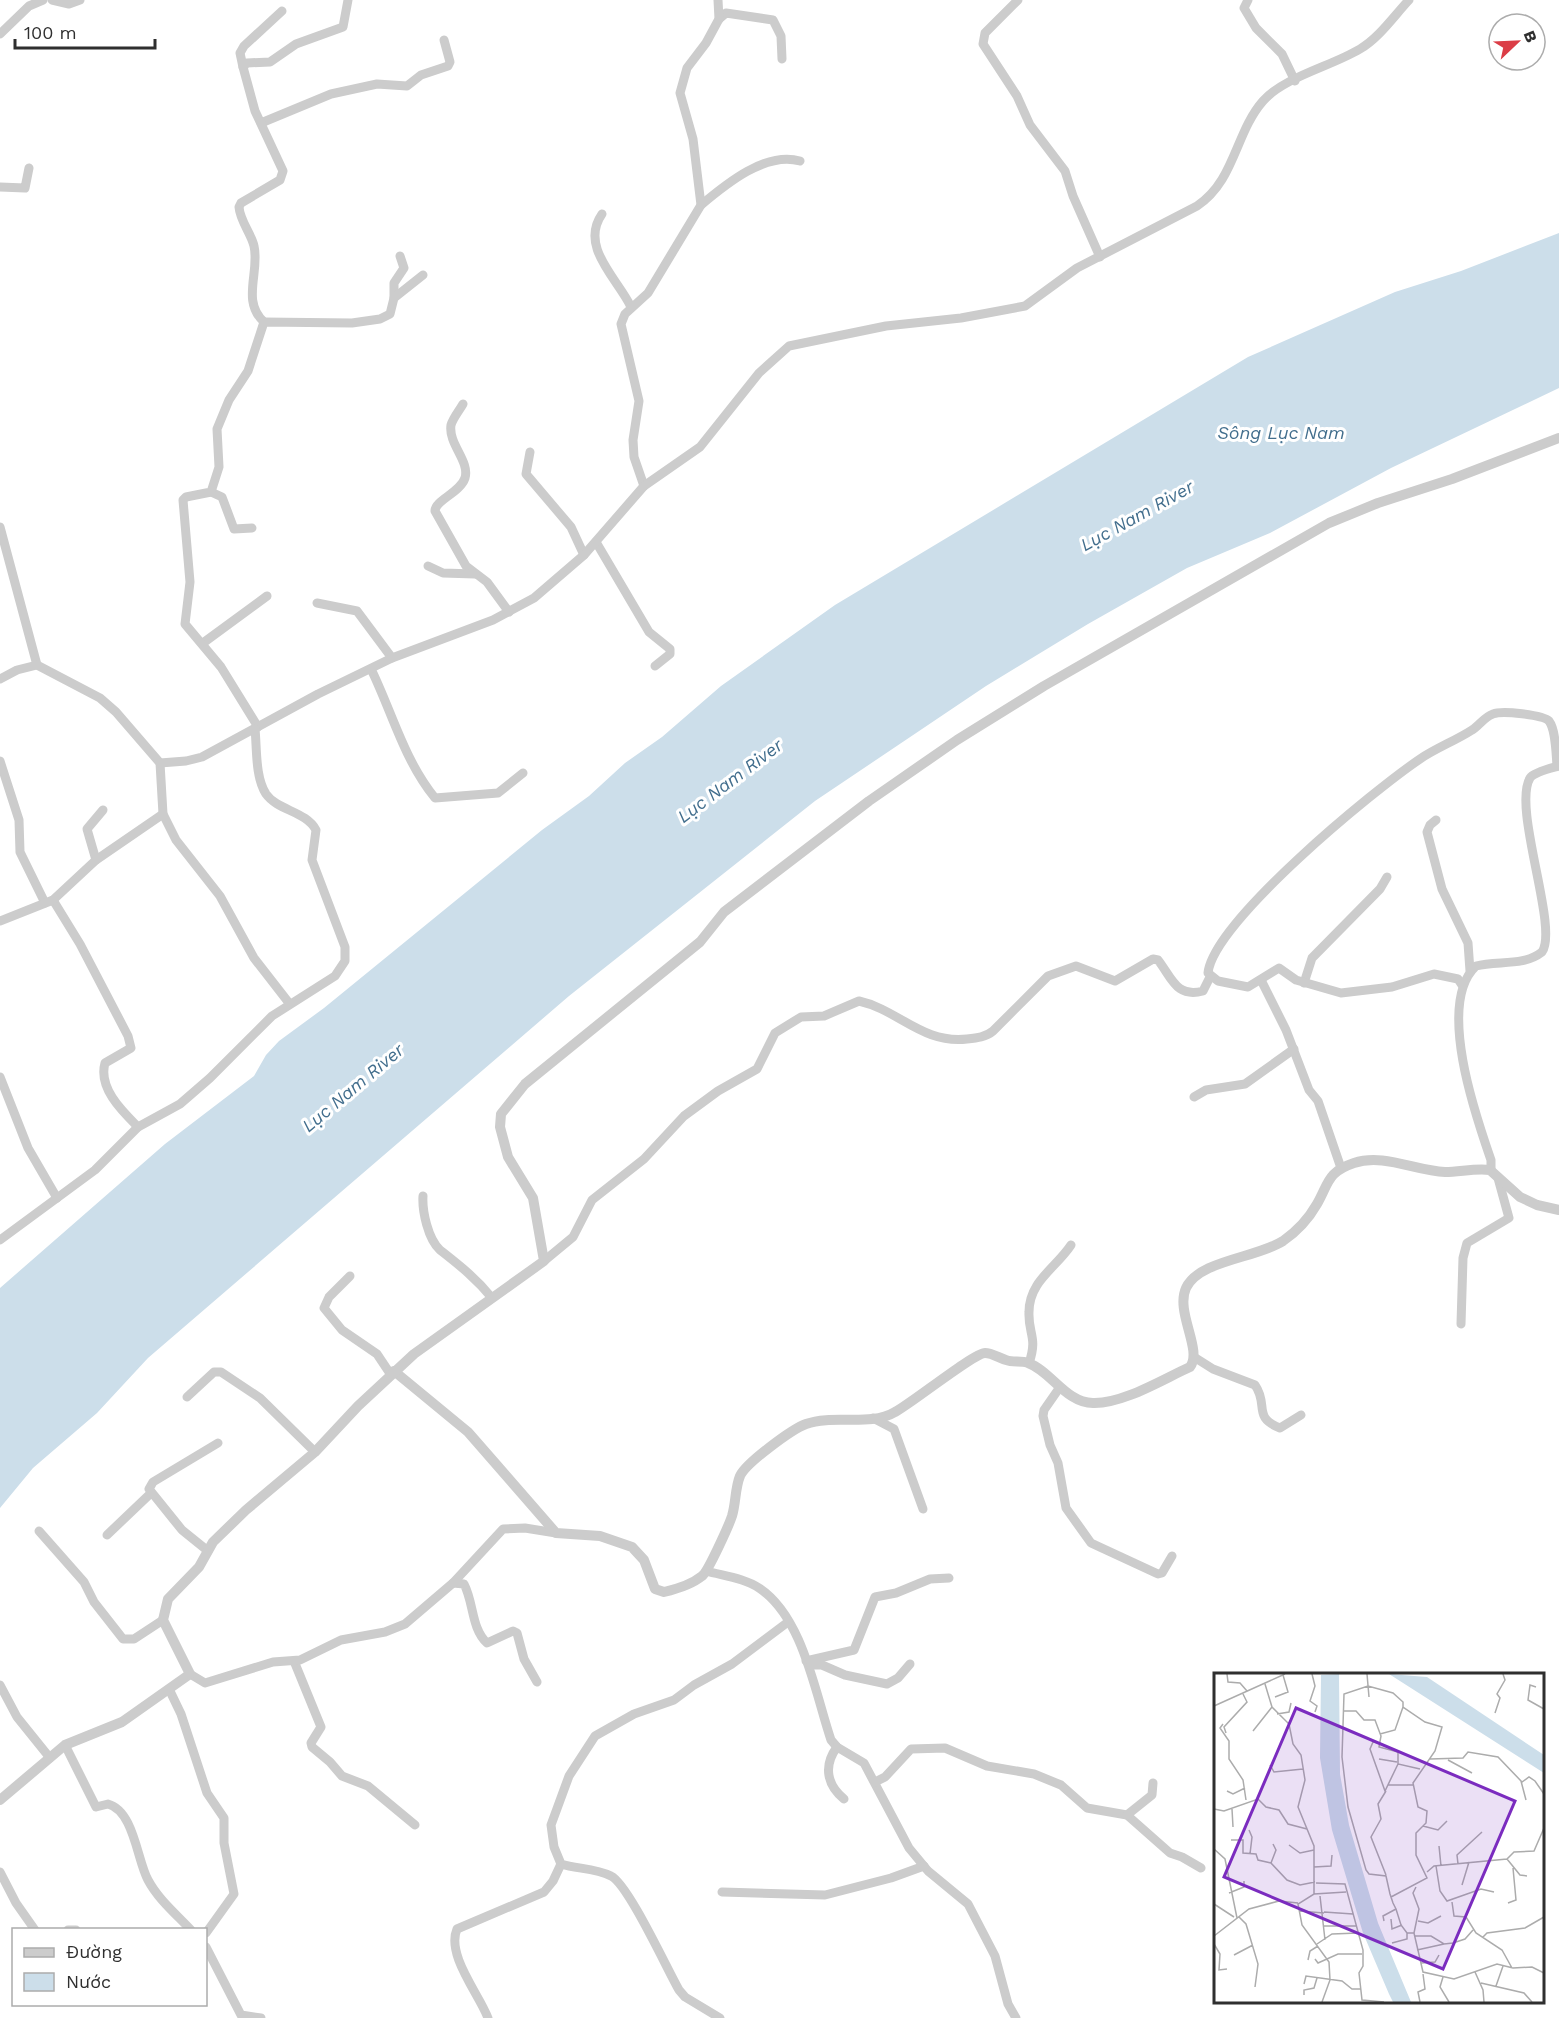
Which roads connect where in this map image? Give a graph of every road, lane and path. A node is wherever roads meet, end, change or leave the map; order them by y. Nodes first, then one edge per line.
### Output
1 (43, 0) edge
2 (52, 0) edge
3 (80, 0) edge
4 (348, 0) edge
5 (718, 0) edge
6 (724, 0) edge
7 (1018, 0) edge
8 (1248, 0) edge
9 (1409, 0) edge
10 (282, 11) dead end
11 (719, 15) junction
12 (0, 34) edge
13 (444, 40) dead end
14 (782, 59) dead end
15 (243, 68) junction
16 (1295, 81) junction
17 (261, 123) junction
18 (800, 161) dead end
19 (29, 168) dead end
20 (0, 187) edge
21 (700, 206) junction
22 (602, 214) dead end
23 (400, 256) dead end
24 (1100, 257) junction
25 (423, 275) dead end
26 (394, 298) junction
27 (631, 307) junction
28 (264, 322) junction
29 (463, 404) dead end
30 (1559, 438) edge
31 (530, 452) dead end
32 (644, 486) junction
33 (212, 492) junction
34 (0, 527) edge
35 (252, 528) dead end
36 (596, 542) junction
37 (584, 555) junction
38 (428, 566) dead end
39 (478, 574) junction
40 (267, 596) dead end
41 (317, 603) dead end
42 (509, 612) junction
43 (203, 643) junction
44 (392, 658) junction
45 (38, 665) junction
46 (655, 666) dead end
47 (371, 669) junction
48 (0, 679) edge
49 (257, 728) junction
50 (0, 761) edge
51 (160, 763) junction
52 (1558, 766) edge
53 (523, 773) dead end
54 (103, 810) dead end
55 (163, 814) junction
56 (1436, 820) dead end
57 (96, 860) junction
58 (1387, 878) dead end
59 (49, 902) junction
60 (0, 921) edge
61 (1470, 971) junction
62 (1210, 977) junction
63 (1261, 980) junction
64 (1304, 983) junction
65 (1462, 985) junction
66 (288, 1004) junction
67 (1294, 1049) junction
68 (0, 1077) edge
69 (1194, 1097) dead end
70 (138, 1127) junction
71 (1341, 1168) junction
72 (1495, 1174) junction
73 (423, 1196) dead end
74 (57, 1198) junction
75 (1559, 1210) edge
76 (1, 1236) edge
77 (1071, 1245) dead end
78 (544, 1261) junction
79 (350, 1276) dead end
80 (492, 1298) junction
81 (1461, 1324) dead end
82 (1194, 1357) junction
83 (1029, 1363) junction
84 (393, 1373) junction
85 (1060, 1387) junction
86 (187, 1397) dead end
87 (1301, 1415) dead end
88 (873, 1418) junction
89 (218, 1443) dead end
90 (315, 1452) junction
91 (150, 1494) junction
92 (923, 1509) dead end
93 (39, 1531) dead end
94 (556, 1533) junction
95 (107, 1535) dead end
96 (208, 1551) junction
97 (1172, 1556) dead end
98 (706, 1571) junction
99 (949, 1578) dead end
100 (453, 1583) junction
101 (163, 1620) junction
102 (788, 1622) junction
103 (294, 1661) junction
104 (807, 1664) junction
105 (910, 1664) dead end
106 (190, 1674) junction
107 (537, 1682) dead end
108 (0, 1685) edge
109 (169, 1689) junction
110 (65, 1745) junction
111 (837, 1748) junction
112 (51, 1758) junction
113 (875, 1782) junction
114 (1153, 1783) dead end
115 (844, 1799) dead end
116 (0, 1800) edge
117 (1127, 1815) junction
118 (415, 1825) dead end
119 (561, 1864) junction
120 (924, 1866) junction
121 (1201, 1868) dead end
122 (0, 1872) edge
123 (722, 1892) dead end
124 (34, 1928) edge
125 (190, 1928) edge
126 (207, 1932) edge
127 (207, 1949) edge
128 (261, 2018) edge
129 (488, 2018) edge
130 (720, 2018) edge
131 (1016, 2018) edge

1 - 12 street
2 - 3 street
4 - 15 street
5 - 11 street
6 - 11 street
7 - 24 street
8 - 16 street
9 - 16 street
10 - 15 street
11 - 14 street
11 - 21 street
13 - 17 street
15 - 17 street
16 - 24 street
17 - 28 street
18 - 21 street
19 - 20 street
21 - 27 street
22 - 27 street
23 - 26 street
24 - 32 street
25 - 26 street
26 - 28 street
27 - 32 street
28 - 33 street
29 - 39 street
30 - 78 street
31 - 37 street
32 - 36 street
33 - 35 street
33 - 43 street
34 - 45 street
36 - 37 street
36 - 46 street
37 - 42 street
38 - 39 street
39 - 42 street
40 - 43 street
41 - 44 street
42 - 44 street
43 - 49 street
44 - 47 street
45 - 48 street
45 - 51 street
47 - 49 street
47 - 53 street
49 - 51 street
49 - 66 street
50 - 59 street
51 - 55 street
52 - 61 street
52 - 62 street
54 - 57 street
55 - 57 street
55 - 66 street
56 - 61 street
57 - 59 street
58 - 64 street
59 - 60 street
59 - 70 street
61 - 65 street
62 - 63 street
62 - 78 street
63 - 64 street
63 - 67 street
64 - 65 street
65 - 72 street
66 - 70 street
67 - 69 street
67 - 71 street
68 - 74 street
70 - 74 street
71 - 72 street
71 - 82 street
72 - 75 street
72 - 81 street
73 - 80 street
74 - 76 street
77 - 83 street
78 - 80 street
79 - 84 street
80 - 84 street
82 - 85 street
82 - 87 street
83 - 85 street
83 - 88 street
84 - 90 street
84 - 94 street
85 - 97 street
86 - 90 street
88 - 92 street
88 - 98 street
89 - 91 street
90 - 96 street
91 - 95 street
91 - 96 street
93 - 101 street
94 - 98 street
94 - 100 street
96 - 101 street
98 - 102 street
99 - 104 street
100 - 103 street
100 - 107 street
101 - 106 street
102 - 104 street
102 - 119 street
103 - 106 street
103 - 118 street
104 - 105 street
104 - 111 street
106 - 109 street
108 - 112 street
109 - 110 street
109 - 126 street
110 - 112 street
110 - 125 street
111 - 113 street
111 - 115 street
112 - 116 street
113 - 117 street
113 - 120 street
114 - 117 street
117 - 121 street
119 - 129 street
119 - 130 street
120 - 123 street
120 - 131 street
122 - 124 street
127 - 128 street

